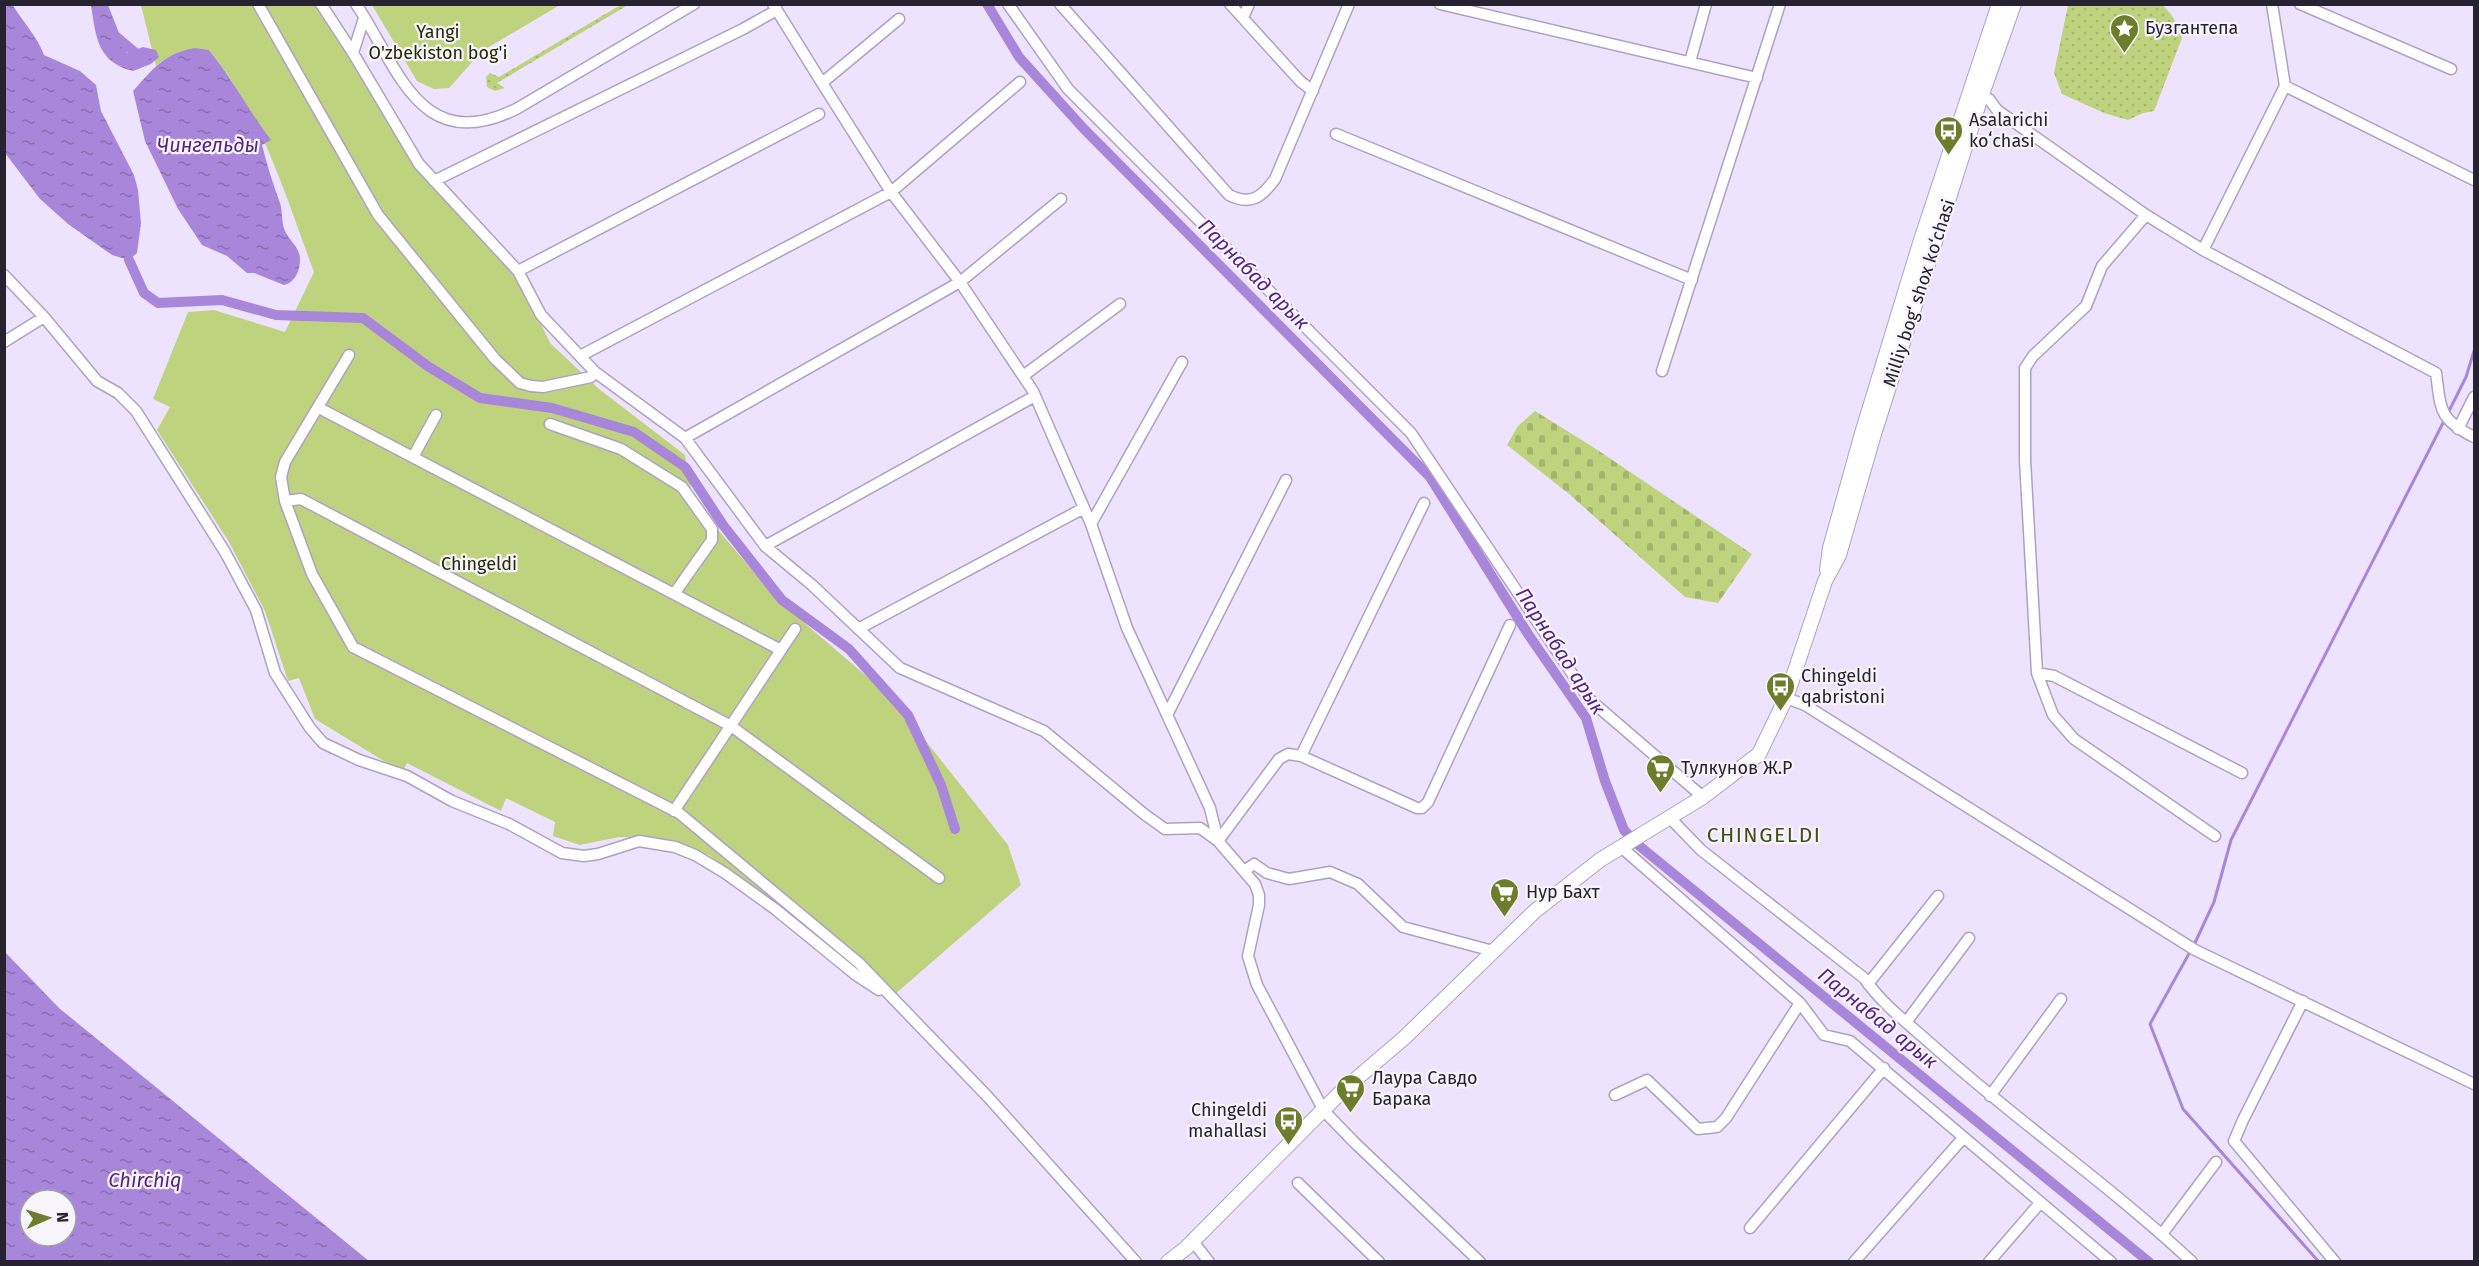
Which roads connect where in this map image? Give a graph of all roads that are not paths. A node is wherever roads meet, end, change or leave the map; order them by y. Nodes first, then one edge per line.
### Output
1 (258, 4) edge
2 (321, 4) edge
3 (356, 4) edge
4 (694, 4) edge
5 (1008, 4) edge
6 (1060, 4) edge
7 (1230, 4) edge
8 (1249, 4) edge
9 (1349, 4) edge
10 (1440, 4) edge
11 (1706, 4) edge
12 (1780, 4) edge
13 (1999, 4) edge
14 (2014, 4) edge
15 (2272, 4) edge
16 (2300, 4) edge
17 (775, 7) edge
18 (364, 18) junction
19 (1243, 18) junction
20 (899, 19) dead end
21 (353, 54) junction
22 (1690, 63) junction
23 (2451, 69) dead end
24 (1757, 78) junction
25 (1020, 82) dead end
26 (822, 83) junction
27 (2285, 86) junction
28 (1313, 91) junction
29 (1975, 95) junction
30 (819, 114) dead end
31 (1336, 134) dead end
32 (2475, 180) edge
33 (434, 181) junction
34 (891, 192) junction
35 (1061, 199) dead end
36 (2146, 215) junction
37 (2203, 249) junction
38 (518, 271) junction
39 (4, 275) edge
40 (1692, 280) junction
41 (960, 282) junction
42 (1120, 304) dead end
43 (44, 317) junction
44 (4, 342) edge
45 (349, 355) dead end
46 (582, 356) junction
47 (1182, 362) dead end
48 (1662, 371) dead end
49 (595, 372) junction
50 (1023, 376) junction
51 (1035, 396) junction
52 (2475, 397) edge
53 (319, 408) junction
54 (436, 415) dead end
55 (550, 424) dead end
56 (2458, 429) junction
57 (2475, 437) edge
58 (685, 438) junction
59 (413, 457) junction
60 (1286, 480) dead end
61 (285, 501) junction
62 (1424, 503) dead end
63 (1084, 508) junction
64 (1091, 524) junction
65 (765, 546) junction
66 (674, 594) junction
67 (1510, 625) dead end
68 (795, 629) dead end
69 (858, 629) junction
70 (781, 650) junction
71 (2037, 673) junction
72 (1786, 698) junction
73 (1167, 715) junction
74 (731, 726) junction
75 (1301, 756) junction
76 (2242, 773) dead end
77 (1703, 797) junction
78 (674, 811) junction
79 (1670, 818) junction
80 (2215, 836) dead end
81 (1218, 841) junction
82 (1621, 847) junction
83 (1244, 871) junction
84 (939, 878) dead end
85 (1938, 896) dead end
86 (1969, 938) dead end
87 (1493, 951) junction
88 (1868, 984) junction
89 (2061, 999) dead end
90 (897, 1001) junction
91 (2303, 1001) junction
92 (1800, 1003) junction
93 (1906, 1022) junction
94 (1884, 1068) junction
95 (2475, 1084) edge
96 (1615, 1095) dead end
97 (1990, 1096) junction
98 (1324, 1111) junction
99 (1963, 1138) junction
100 (2216, 1162) dead end
101 (1298, 1183) dead end
102 (2040, 1203) junction
103 (1750, 1228) dead end
104 (2162, 1233) junction
105 (1192, 1240) junction
106 (1136, 1262) edge
107 (1168, 1262) edge
108 (1209, 1262) edge
109 (1379, 1262) edge
110 (1480, 1262) edge
111 (1854, 1262) edge
112 (1989, 1262) edge
113 (2111, 1262) edge
114 (2192, 1262) edge
115 (2334, 1262) edge

1 - 49 street
2 - 21 street
3 - 18 street
4 - 18 street
5 - 77 street
6 - 28 street
7 - 19 street
8 - 19 street
9 - 28 street
10 - 22 street
11 - 22 street
12 - 24 street
13 - 29 main road, Milliy bog‘ shox ko‘chasi
14 - 29 main road, Milliy bog‘ shox ko‘chasi
15 - 27 street
16 - 23 street
17 - 26 street
17 - 33 street
18 - 21 street
19 - 28 street
20 - 26 street
21 - 33 street
22 - 24 street
24 - 40 street
25 - 34 street
26 - 34 street
27 - 32 street
27 - 37 street
29 - 36 street
29 - 72 main road, Milliy bog‘ shox ko‘chasi
30 - 38 street
31 - 40 street
33 - 38 street
34 - 41 street
34 - 46 street
35 - 41 street
36 - 37 street
36 - 71 street
37 - 56 street
38 - 46 street
39 - 43 street
40 - 48 street
41 - 50 street
41 - 58 street
42 - 50 street
43 - 44 street
43 - 90 street
45 - 53 street
46 - 49 street
47 - 64 street
49 - 58 street
50 - 51 street
51 - 63 street
51 - 65 street
52 - 56 street
53 - 59 street
53 - 61 street
54 - 59 street
55 - 66 street
56 - 57 street
58 - 65 street
59 - 66 street
60 - 73 street
61 - 74 street
61 - 78 street
62 - 75 street
63 - 64 street
63 - 69 street
64 - 73 street
65 - 69 street
66 - 70 street
67 - 75 street
68 - 70 street
69 - 81 street
70 - 74 street
71 - 76 street
71 - 80 street
72 - 77 main road, Milliy bog‘ shox ko‘chasi
72 - 91 street
73 - 81 street
74 - 78 street
74 - 84 street
75 - 81 street
77 - 79 main road, Milliy bog‘ shox ko‘chasi
78 - 90 street
79 - 82 main road, Milliy bog‘ shox ko‘chasi
79 - 88 street
81 - 83 street
82 - 87 main road, Milliy bog‘ shox ko‘chasi
82 - 92 street
83 - 87 street
83 - 98 street
85 - 88 street
86 - 93 street
87 - 98 main road, Milliy bog‘ shox ko‘chasi
88 - 93 street
89 - 97 street
90 - 106 street
91 - 95 street
91 - 115 street
92 - 94 street
92 - 96 street
93 - 97 street
94 - 99 street
94 - 103 street
97 - 104 street
98 - 105 main road, Milliy bog‘ shox ko‘chasi
98 - 110 street
99 - 102 street
99 - 111 street
100 - 104 street
101 - 109 street
102 - 112 street
102 - 113 street
104 - 114 street
105 - 107 main road, Milliy bog‘ shox ko‘chasi
105 - 108 street

